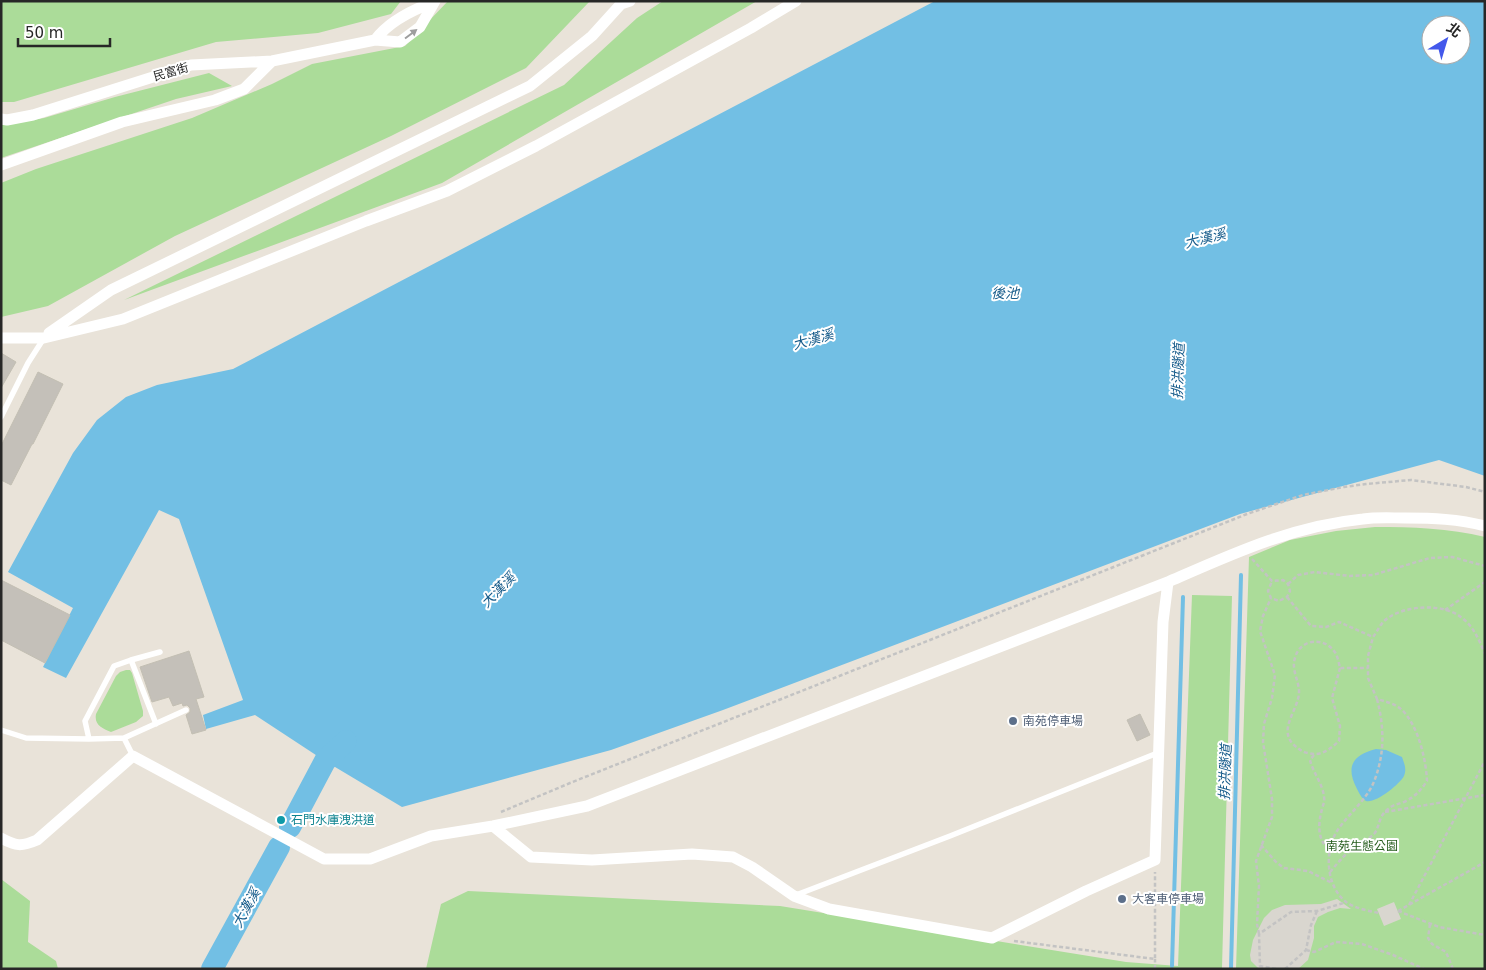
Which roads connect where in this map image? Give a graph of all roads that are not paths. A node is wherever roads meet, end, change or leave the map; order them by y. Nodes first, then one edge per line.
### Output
1 (796, 1) edge
2 (434, 2) edge
3 (624, 2) edge
4 (374, 40) junction
5 (272, 61) junction
6 (1, 119) edge
7 (1, 165) edge
8 (1, 338) edge
9 (44, 338) junction
10 (1, 417) edge
11 (1485, 526) edge
12 (1168, 582) junction
13 (160, 652) dead end
14 (131, 660) junction
15 (186, 710) dead end
16 (156, 724) junction
17 (1, 730) edge
18 (124, 738) junction
19 (88, 739) junction
20 (1160, 752) junction
21 (133, 756) junction
22 (493, 826) junction
23 (1, 838) edge
24 (794, 896) junction

1 - 9 street
2 - 4 street, 民富街
4 -> 2 street, 民富街
3 - 9 street
4 - 5 street, 民富街
5 - 6 street, 民富街
5 - 7 street
8 - 9 street
9 - 10 lane
11 - 12 street
12 - 20 street
12 - 22 street
13 - 14 lane
14 - 16 lane
14 - 19 lane
15 - 16 lane
16 - 18 lane
17 - 19 lane
18 - 19 lane
18 - 21 lane
20 - 24 lane
20 - 24 street
21 - 22 street
21 - 23 street
22 - 24 street

